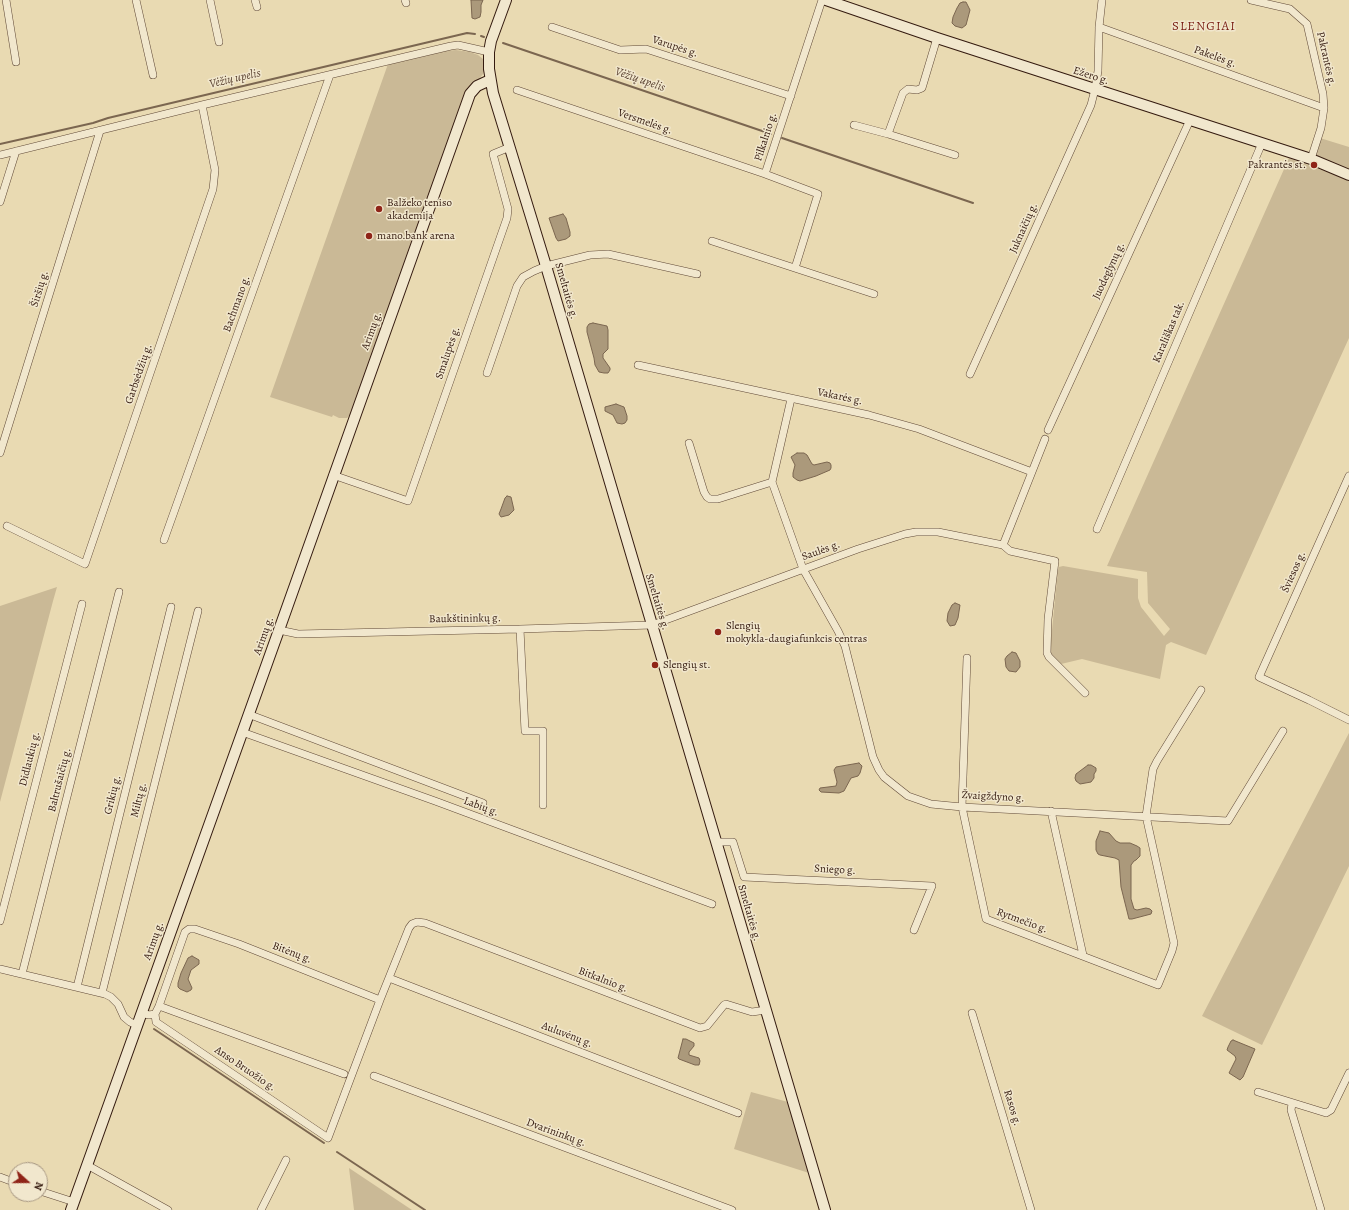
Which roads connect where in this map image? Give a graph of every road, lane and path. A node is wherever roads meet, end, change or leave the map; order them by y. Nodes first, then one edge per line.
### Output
1 (6, 0) edge
2 (136, 0) edge
3 (210, 0) edge
4 (506, 0) edge
5 (822, 0) edge
6 (826, 0) edge
7 (1102, 0) edge
8 (1251, 0) edge
9 (552, 27) dead end
10 (1099, 27) junction
11 (937, 38) junction
12 (219, 42) dead end
13 (489, 52) junction
14 (16, 62) dead end
15 (153, 75) dead end
16 (330, 75) junction
17 (490, 80) junction
18 (1095, 89) junction
19 (517, 90) dead end
20 (791, 96) junction
21 (202, 104) junction
22 (1324, 108) junction
23 (1190, 120) junction
24 (854, 125) dead end
25 (100, 131) junction
26 (888, 134) junction
27 (1262, 143) junction
28 (510, 147) junction
29 (16, 151) junction
30 (0, 155) edge
31 (955, 155) dead end
32 (1311, 159) junction
33 (765, 174) junction
34 (1349, 175) edge
35 (0, 202) edge
36 (712, 241) dead end
37 (546, 266) junction
38 (794, 268) junction
39 (696, 274) dead end
40 (874, 294) dead end
41 (638, 365) dead end
42 (487, 373) dead end
43 (970, 374) dead end
44 (791, 398) junction
45 (1048, 430) dead end
46 (1045, 439) dead end
47 (689, 443) dead end
48 (0, 453) edge
49 (1032, 472) junction
50 (333, 476) junction
51 (1349, 476) edge
52 (772, 482) junction
53 (7, 526) dead end
54 (1097, 529) dead end
55 (164, 540) dead end
56 (1003, 545) junction
57 (803, 569) junction
58 (119, 592) dead end
59 (82, 604) dead end
60 (171, 607) dead end
61 (198, 611) dead end
62 (652, 625) junction
63 (520, 629) junction
64 (279, 630) junction
65 (967, 658) dead end
66 (1200, 690) dead end
67 (1085, 693) dead end
68 (248, 714) junction
69 (1348, 717) edge
70 (1283, 730) dead end
71 (242, 732) junction
72 (483, 803) dead end
73 (543, 805) dead end
74 (962, 806) junction
75 (1050, 811) junction
76 (1146, 816) junction
77 (716, 842) junction
78 (712, 904) dead end
79 (0, 921) edge
80 (914, 930) dead end
81 (1083, 955) junction
82 (0, 969) edge
83 (22, 974) junction
84 (389, 978) junction
85 (77, 987) junction
86 (102, 993) junction
87 (380, 1000) junction
88 (159, 1006) junction
89 (766, 1010) junction
90 (141, 1013) junction
91 (972, 1013) dead end
92 (155, 1014) junction
93 (136, 1025) junction
94 (1349, 1073) edge
95 (344, 1074) dead end
96 (374, 1076) dead end
97 (1258, 1092) dead end
98 (1292, 1104) junction
99 (738, 1113) dead end
100 (286, 1160) dead end
101 (87, 1165) junction
102 (48, 1195) edge
103 (72, 1206) edge
104 (168, 1210) edge
105 (261, 1210) edge
106 (732, 1210) edge
107 (825, 1210) edge
108 (1031, 1210) edge
109 (1321, 1210) edge

1 - 14 street
2 - 15 street
3 - 12 street
4 - 13 main road, Smeltaitės g.
5 - 20 street, Pilkalnio g.
6 - 11 main road, Ežero g.
7 - 10 street, Juknaičių g.
8 - 22 street, Pakrantės g.
9 - 20 street, Varupės g.
10 - 18 street, Juknaičių g.
10 - 22 street, Pakelės g.
11 - 18 main road, Ežero g.
11 - 26 street
13 - 16 street
13 - 17 main road, Smeltaitės g.
16 - 21 street
16 - 55 street, Bachmano g.
17 - 28 main road, Smeltaitės g.
17 - 50 main road, Arimų g.
18 - 23 main road, Ežero g.
18 - 43 street, Juknaičių g.
19 - 33 street, Versmelės g.
20 - 33 street, Pilkalnio g.
21 - 25 street
21 - 53 street, Garbsėdžių g.
22 - 32 street, Pakrantės g.
23 - 27 main road, Ežero g.
23 - 45 street, Juodeglynų g.
24 - 26 street
25 - 29 street
25 - 48 street, Širšių g.
26 - 31 street
27 - 32 main road, Ežero g.
27 - 54 street, Karališkas tak.
28 - 37 main road, Smeltaitės g.
28 - 50 street, Smalupės g.
29 - 30 street
29 - 35 street
32 - 34 main road, Ežero g.
33 - 38 street, Pilkalnio g.
36 - 38 street
37 - 39 street
37 - 42 street
37 - 62 main road, Smeltaitės g.
38 - 40 street
41 - 44 street, Vakarės g.
44 - 49 street, Vakarės g.
44 - 52 street
46 - 49 street
47 - 52 street
49 - 56 street
50 - 64 main road, Arimų g.
51 - 69 street, Šviesos g.
52 - 57 street, Žvaigždyno g.
56 - 57 street, Saulės g.
56 - 67 street, Saulės g.
57 - 62 street, Saulės g.
57 - 74 street, Žvaigždyno g.
58 - 83 street, Baltrušaičių g.
59 - 79 street, Didlaukių g.
60 - 85 street, Grikių g.
61 - 86 street, Miltų g.
62 - 63 street, Baukštininkų g.
62 - 77 main road, Smeltaitės g.
63 - 64 street, Baukštininkų g.
63 - 73 street
64 - 68 main road, Arimų g.
65 - 74 street
66 - 76 street
68 - 71 main road, Arimų g.
68 - 72 street
70 - 76 street, Žvaigždyno g.
71 - 78 street, Labių g.
71 - 90 main road, Arimų g.
74 - 75 street, Žvaigždyno g.
74 - 81 street, Rytmečio g.
75 - 76 street, Žvaigždyno g.
75 - 81 street
76 - 81 street, Rytmečio g.
77 - 80 street, Sniego g.
77 - 89 main road, Smeltaitės g.
82 - 83 street
83 - 85 street
84 - 87 street
84 - 89 street, Bitkalnio g.
84 - 99 street, Auluvėnų g.
85 - 86 street
86 - 93 street
87 - 88 street, Bitėnų g.
87 - 92 street, Anso Bruožio g.
88 - 92 street
88 - 95 street
89 - 107 main road, Smeltaitės g.
90 - 92 street
90 - 93 main road, Arimų g.
91 - 108 street, Rasos g.
93 - 101 main road, Arimų g.
94 - 98 street
96 - 106 street, Dvarininkų g.
97 - 98 street
98 - 109 street
100 - 105 street
101 - 103 main road, Arimų g.
101 - 104 street
102 - 103 street

